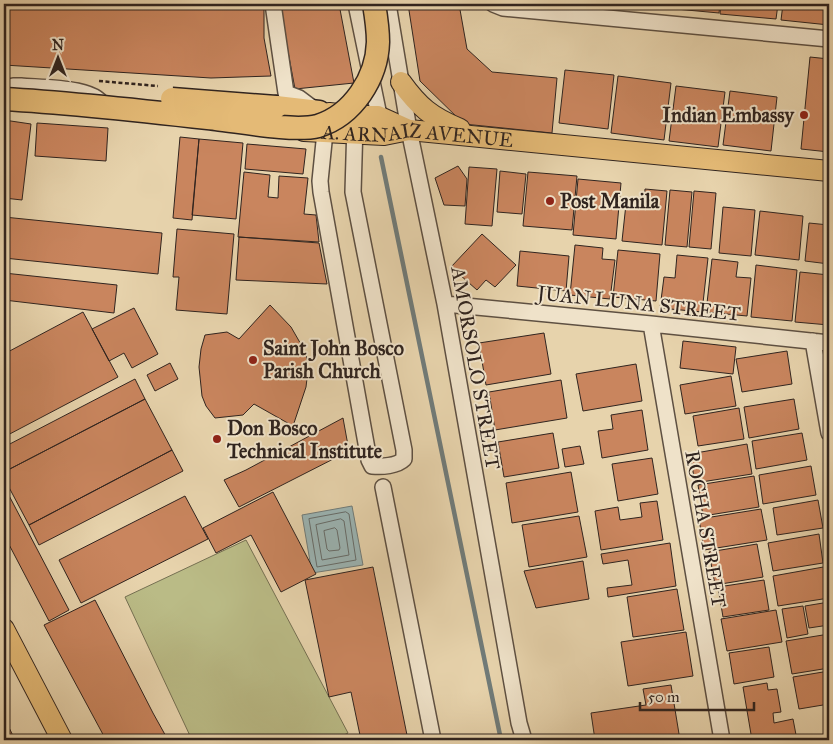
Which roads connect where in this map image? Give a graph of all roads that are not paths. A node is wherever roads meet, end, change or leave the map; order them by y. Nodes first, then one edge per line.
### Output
1 (273, 4) edge
2 (356, 4) edge
3 (374, 4) edge
4 (388, 4) edge
5 (493, 4) edge
6 (577, 9) edge
7 (829, 39) edge
8 (401, 82) junction
9 (4, 88) edge
10 (281, 100) junction
11 (4, 101) edge
12 (105, 112) junction
13 (322, 122) junction
14 (355, 125) junction
15 (381, 125) junction
16 (410, 130) junction
17 (490, 138) junction
18 (829, 171) edge
19 (445, 304) junction
20 (651, 324) junction
21 (813, 341) junction
22 (829, 343) edge
23 (829, 433) edge
24 (383, 487) dead end
25 (4, 629) edge
26 (62, 740) edge
27 (433, 740) edge
28 (524, 740) edge
29 (722, 740) edge

1 - 10 street
2 - 15 street
3 - 11 highway, bridge
4 - 8 street, AMORSOLO STREET
5 - 6 street
6 - 7 street
8 - 16 street, AMORSOLO STREET
8 - 17 main road
9 - 10 highway, bridge
9 - 12 street
10 - 13 highway
11 - 12 main road, A. ARNAIZ AVENUE
12 - 13 main road, A. ARNAIZ AVENUE
13 - 14 main road, A. ARNAIZ AVENUE
13 - 14 street
14 - 15 main road, A. ARNAIZ AVENUE
15 - 16 main road, A. ARNAIZ AVENUE
16 - 17 main road, A. ARNAIZ AVENUE
16 - 19 street, AMORSOLO STREET
17 - 18 main road, A. ARNAIZ AVENUE
19 - 20 street, JUAN LUNA STREET
19 - 28 street, AMORSOLO STREET
20 - 21 street, JUAN LUNA STREET
20 - 29 street, ROCHA STREET
21 - 22 street, JUAN LUNA STREET
21 - 23 street
24 - 27 street
25 - 26 main road

